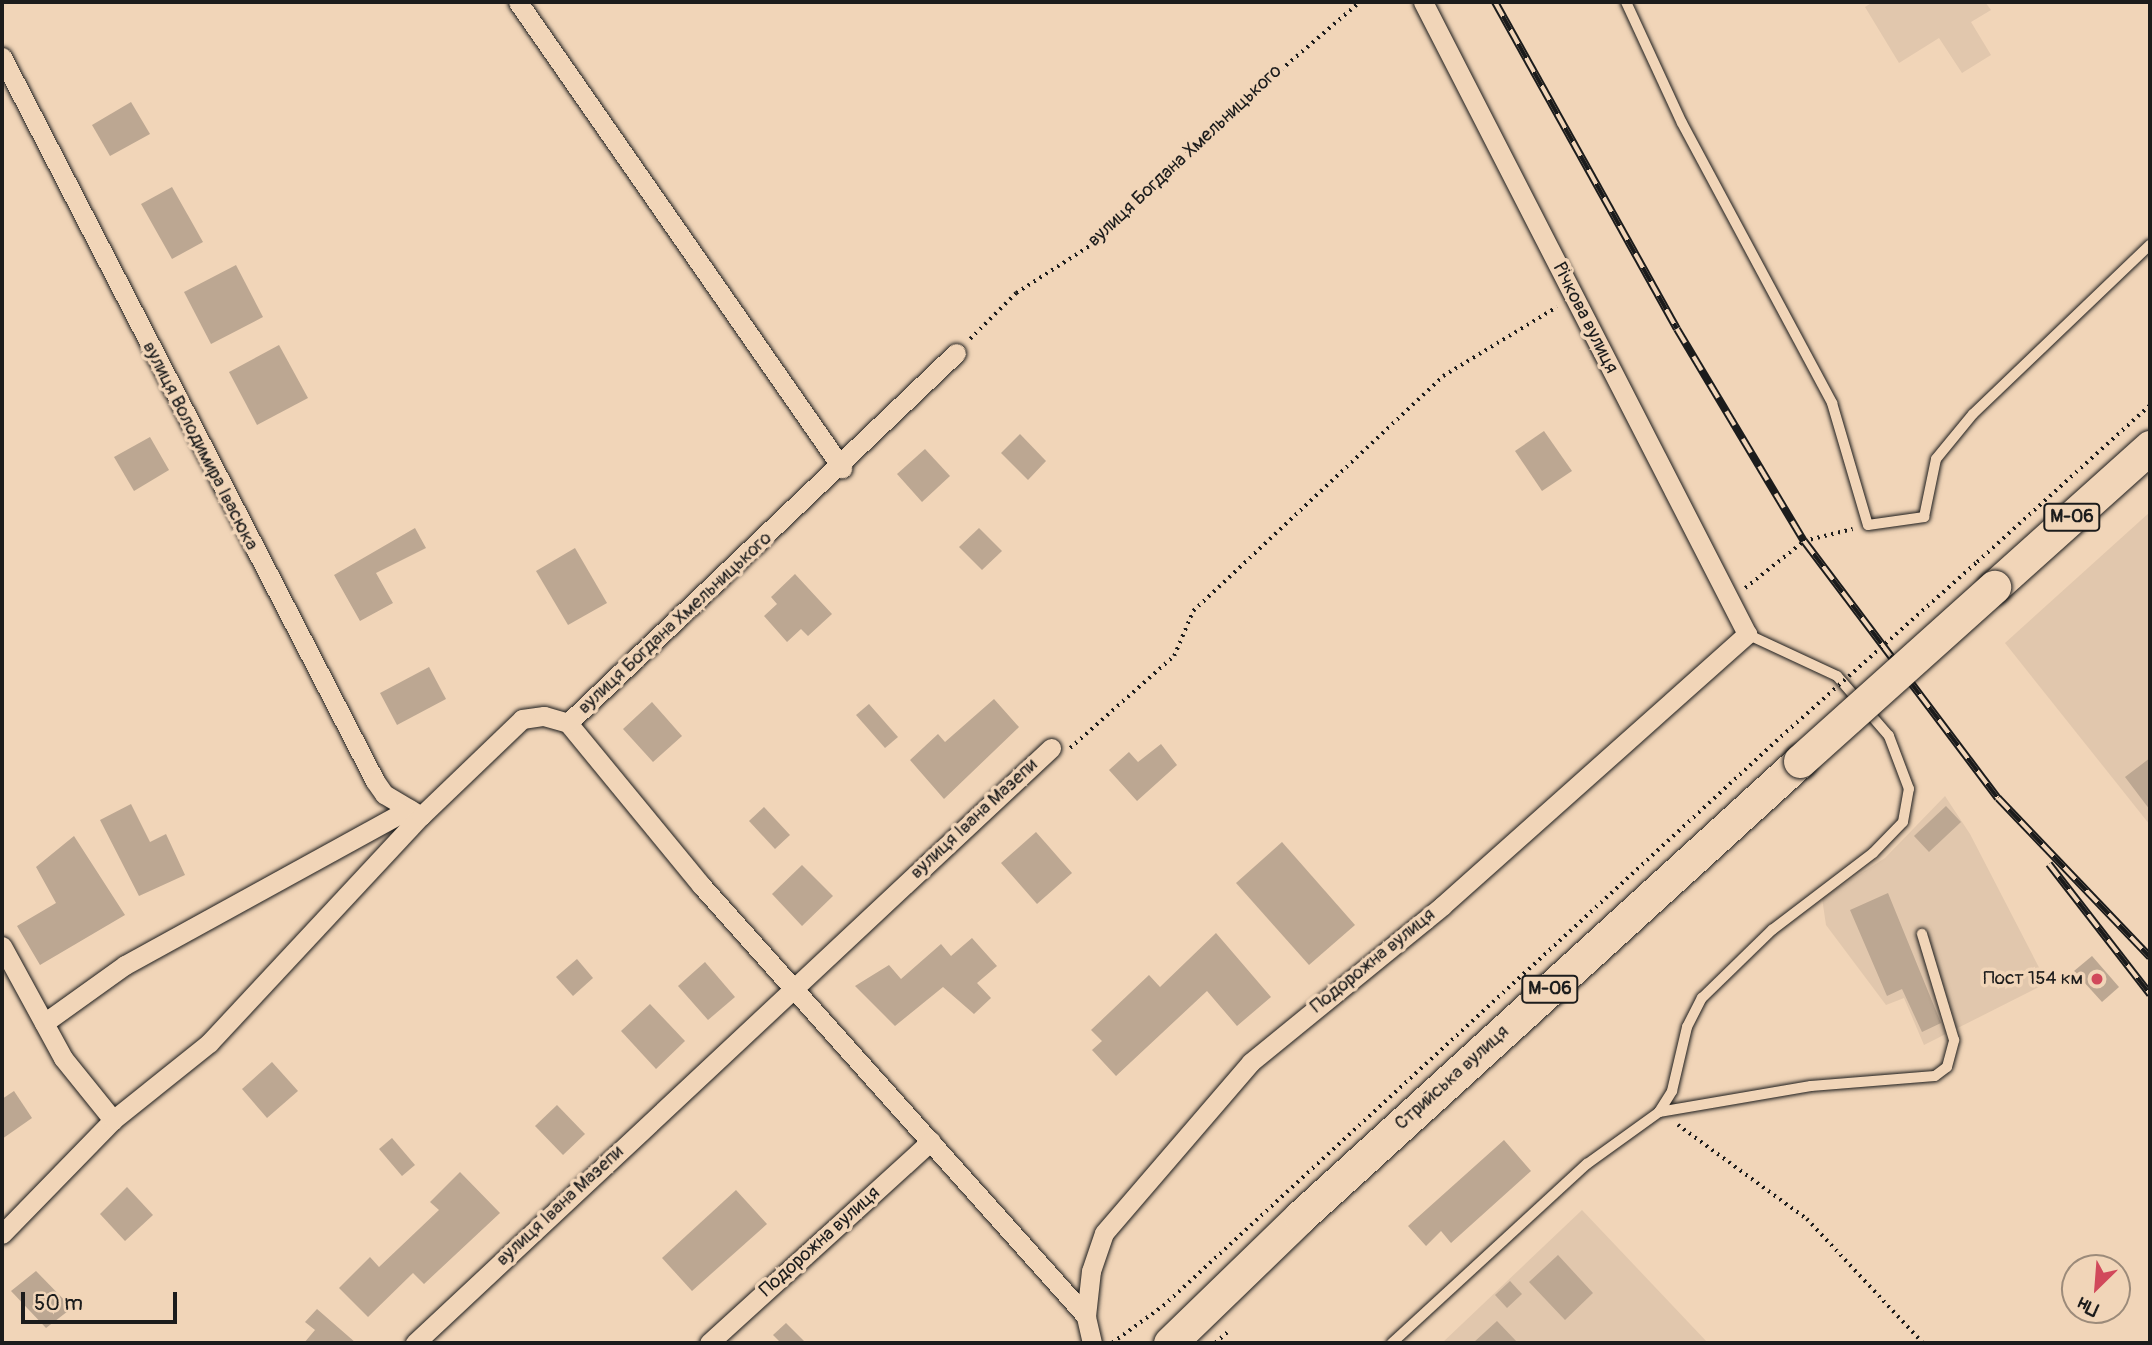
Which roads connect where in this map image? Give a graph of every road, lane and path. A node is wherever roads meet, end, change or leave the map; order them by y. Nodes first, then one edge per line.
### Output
1 (518, 2) edge
2 (1360, 2) edge
3 (1423, 2) edge
4 (1626, 2) edge
5 (2, 57) edge
6 (2150, 245) edge
7 (1574, 298) junction
8 (956, 353) joint
9 (2150, 405) edge
10 (2150, 447) edge
11 (842, 468) junction
12 (1868, 525) junction
13 (1985, 574) junction
14 (1730, 601) junction
15 (1747, 635) junction
16 (568, 723) junction
17 (1793, 747) junction
18 (1051, 748) joint
19 (415, 813) junction
20 (1922, 934) dead end
21 (2, 946) edge
22 (793, 986) junction
23 (44, 1023) junction
24 (1659, 1112) junction
25 (113, 1120) junction
26 (931, 1141) junction
27 (2, 1234) edge
28 (1086, 1316) junction
29 (1230, 1330) dead end
30 (415, 1343) edge
31 (709, 1343) edge
32 (1092, 1343) edge
33 (1112, 1343) edge
34 (1170, 1343) edge
35 (1215, 1343) edge
36 (1392, 1343) edge
37 (1923, 1343) edge

1 - 11 street
2 - 8 path, вулиця Богдана Хмельницького
3 - 7 street, Річкова вулиця
4 - 12 lane
5 - 19 street, вулиця Володимира Івасюка
6 - 12 lane
7 - 14 street, Річкова вулиця
7 - 18 path, вулиця Івана Мазепи
8 - 11 street, вулиця Богдана Хмельницького
9 - 13 path
10 - 13 highway, М-06
11 - 16 street, вулиця Богдана Хмельницького
12 - 14 path
13 - 17 highway, М-06, bridge
13 - 17 path, bridge
14 - 15 street, Річкова вулиця
15 - 24 lane
15 - 28 street, Подорожна вулиця
16 - 19 street, вулиця Богдана Хмельницького
16 - 22 street
17 - 33 path
17 - 34 highway, Стрийська вулиця / М-06
18 - 22 street, вулиця Івана Мазепи
19 - 23 street
19 - 25 street, вулиця Богдана Хмельницького
20 - 24 lane
21 - 23 street
22 - 26 street
22 - 30 street, вулиця Івана Мазепи
23 - 25 street
24 - 36 lane
24 - 37 path
25 - 27 street, вулиця Богдана Хмельницького
26 - 28 street
26 - 31 street, Подорожна вулиця
28 - 32 street, Подорожна вулиця
29 - 35 path

